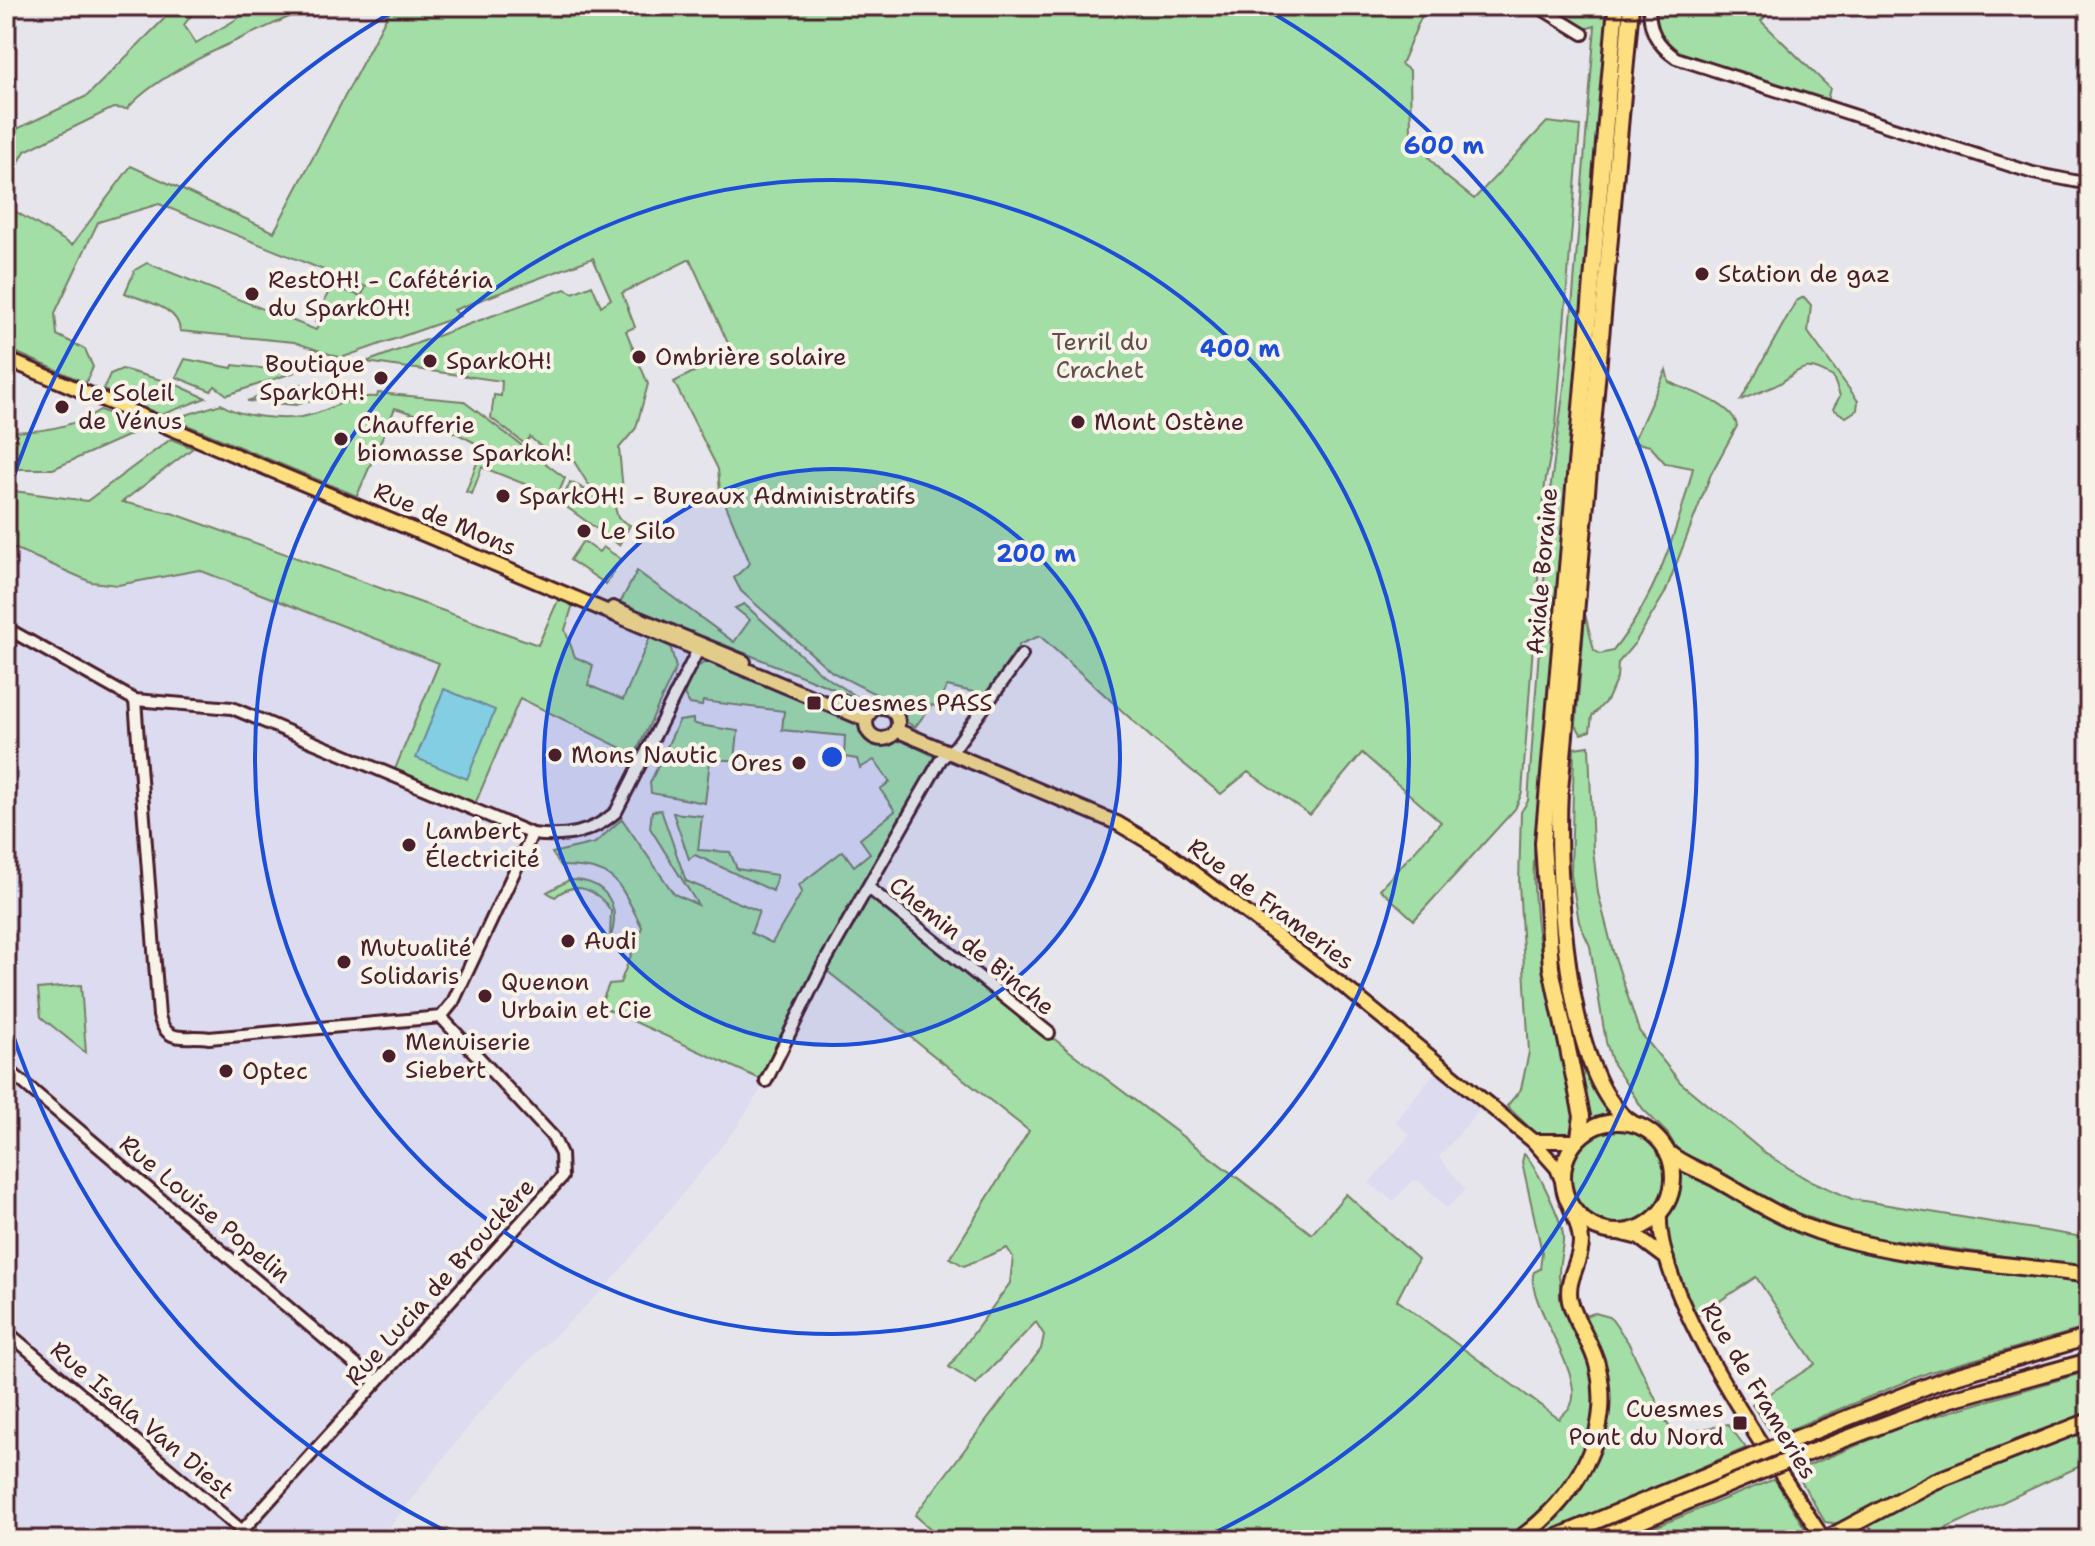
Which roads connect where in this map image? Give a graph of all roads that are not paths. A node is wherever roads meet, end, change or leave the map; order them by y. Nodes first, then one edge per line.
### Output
1 (1537, 6) edge
2 (1616, 6) edge
3 (1631, 6) edge
4 (1649, 6) edge
5 (1583, 34) dead end
6 (2089, 184) edge
7 (6, 359) edge
8 (6, 628) edge
9 (699, 648) junction
10 (1022, 655) dead end
11 (135, 700) junction
12 (868, 716) junction
13 (896, 730) junction
14 (950, 752) junction
15 (532, 834) junction
16 (870, 889) junction
17 (441, 1017) junction
18 (1049, 1033) dead end
19 (6, 1068) edge
20 (766, 1081) dead end
21 (1632, 1123) junction
22 (1577, 1139) junction
23 (1533, 1141) junction
24 (1666, 1151) junction
25 (1563, 1183) junction
26 (1571, 1207) junction
27 (1660, 1212) junction
28 (1615, 1232) junction
29 (1667, 1259) junction
30 (2089, 1275) edge
31 (6, 1331) edge
32 (2089, 1337) edge
33 (2089, 1361) edge
34 (376, 1382) junction
35 (2089, 1421) edge
36 (242, 1531) junction
37 (253, 1540) edge
38 (1518, 1540) edge
39 (1550, 1540) edge
40 (1595, 1540) edge
41 (1824, 1540) edge

1 - 5 street
2 - 22 highway, Axiale Boraine
3 - 21 highway, Axiale Boraine
4 - 6 street
7 - 9 main road, Rue de Mons
8 - 11 street
9 - 12 main road, Rue de Mons
9 - 15 street
10 - 14 street, Chemin de Binche
11 - 15 street
11 - 17 street
12 - 13 main road
12 - 13 main road
13 - 14 main road
14 - 16 street, Chemin de Binche
14 - 23 main road, Rue de Frameries
15 - 17 street
16 - 18 street, Chemin de Binche
16 - 20 street, Chemin de Binche
17 - 34 street, Rue Lucia de Brouckère
19 - 34 street, Rue Louise Popelin
21 - 22 highway
21 - 24 highway
22 - 23 main road
22 - 25 highway
23 - 25 main road, Rue de Frameries
24 - 27 highway
24 - 30 highway
25 - 26 highway
26 - 28 highway
26 - 38 highway
27 - 28 highway
27 - 29 main road, Rue de Frameries
28 - 29 main road
29 - 41 main road, Rue de Frameries
31 - 36 street, Rue Isala Van Diest
32 - 39 highway, bridge
33 - 40 highway, bridge
34 - 36 street, Rue Lucia de Brouckère
35 - 41 highway
36 - 37 street, Rue Isala Van Diest

